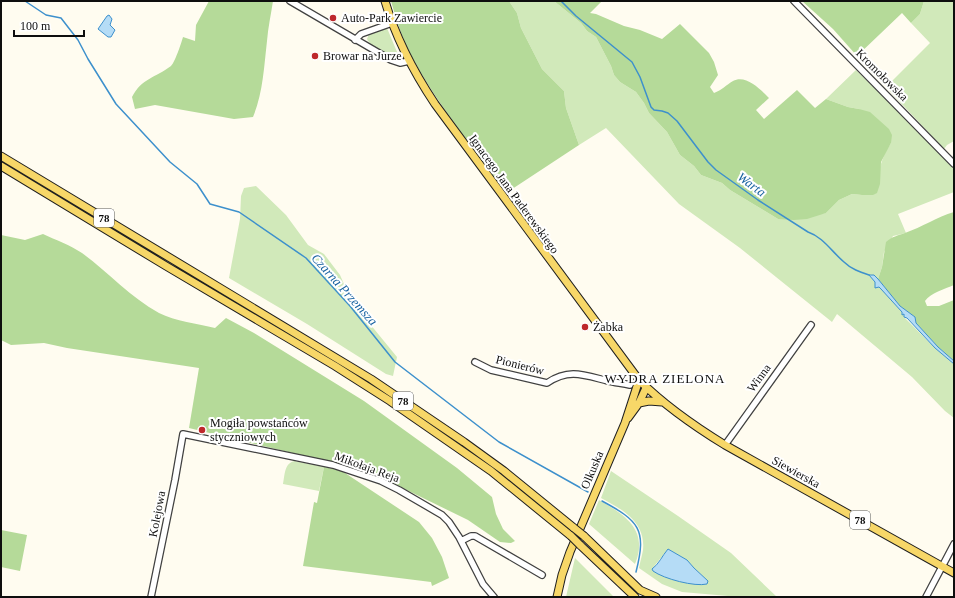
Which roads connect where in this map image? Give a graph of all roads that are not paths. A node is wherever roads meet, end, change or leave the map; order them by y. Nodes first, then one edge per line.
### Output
1 (290, 1) edge
2 (385, 1) edge
3 (794, 1) edge
4 (392, 23) junction
5 (355, 40) junction
6 (409, 61) junction
7 (1, 156) edge
8 (954, 164) edge
9 (1, 166) edge
10 (811, 325) dead end
11 (475, 362) dead end
12 (639, 380) junction
13 (630, 385) dead end
14 (646, 388) junction
15 (662, 402) junction
16 (639, 403) junction
17 (625, 423) junction
18 (182, 434) joint
19 (725, 445) junction
20 (577, 527) junction
21 (461, 542) junction
22 (954, 544) edge
23 (576, 545) junction
24 (942, 566) junction
25 (954, 573) edge
26 (542, 575) dead end
27 (640, 590) junction
28 (151, 597) edge
29 (494, 597) edge
30 (557, 597) edge
31 (635, 597) edge
32 (647, 597) edge
33 (656, 597) edge
34 (926, 597) edge

1 - 5 street
2 - 4 main road, Ignacego Jana Paderewskiego
3 - 8 street, Kromołowska
4 - 5 street
4 - 6 main road, Ignacego Jana Paderewskiego
5 - 6 street
6 - 12 main road, Ignacego Jana Paderewskiego
7 - 20 main road, 78
9 - 23 main road, 78, bridge
10 - 19 street, Winna
11 - 13 street, Pionierów
12 - 14 main road, Ignacego Jana Paderewskiego / 78
12 - 17 main road, Olkuska
14 - 15 main road, Siewierska / 78
14 - 16 main road, Olkuska
15 - 16 main road
15 - 19 main road, Siewierska / 78
16 - 17 main road, Olkuska
17 - 20 main road, Olkuska
18 - 21 street, Mikołaja Reja
18 - 28 street, Kolejowa
19 - 24 main road, Siewierska / 78
20 - 23 main road, Olkuska
20 - 27 main road, 78, bridge
21 - 26 street
21 - 29 street, Mikołaja Reja
22 - 24 street
23 - 30 main road, Olkuska
23 - 31 main road, 78
24 - 25 main road, Siewierska / 78
24 - 34 street
27 - 32 main road, 78
27 - 33 main road

